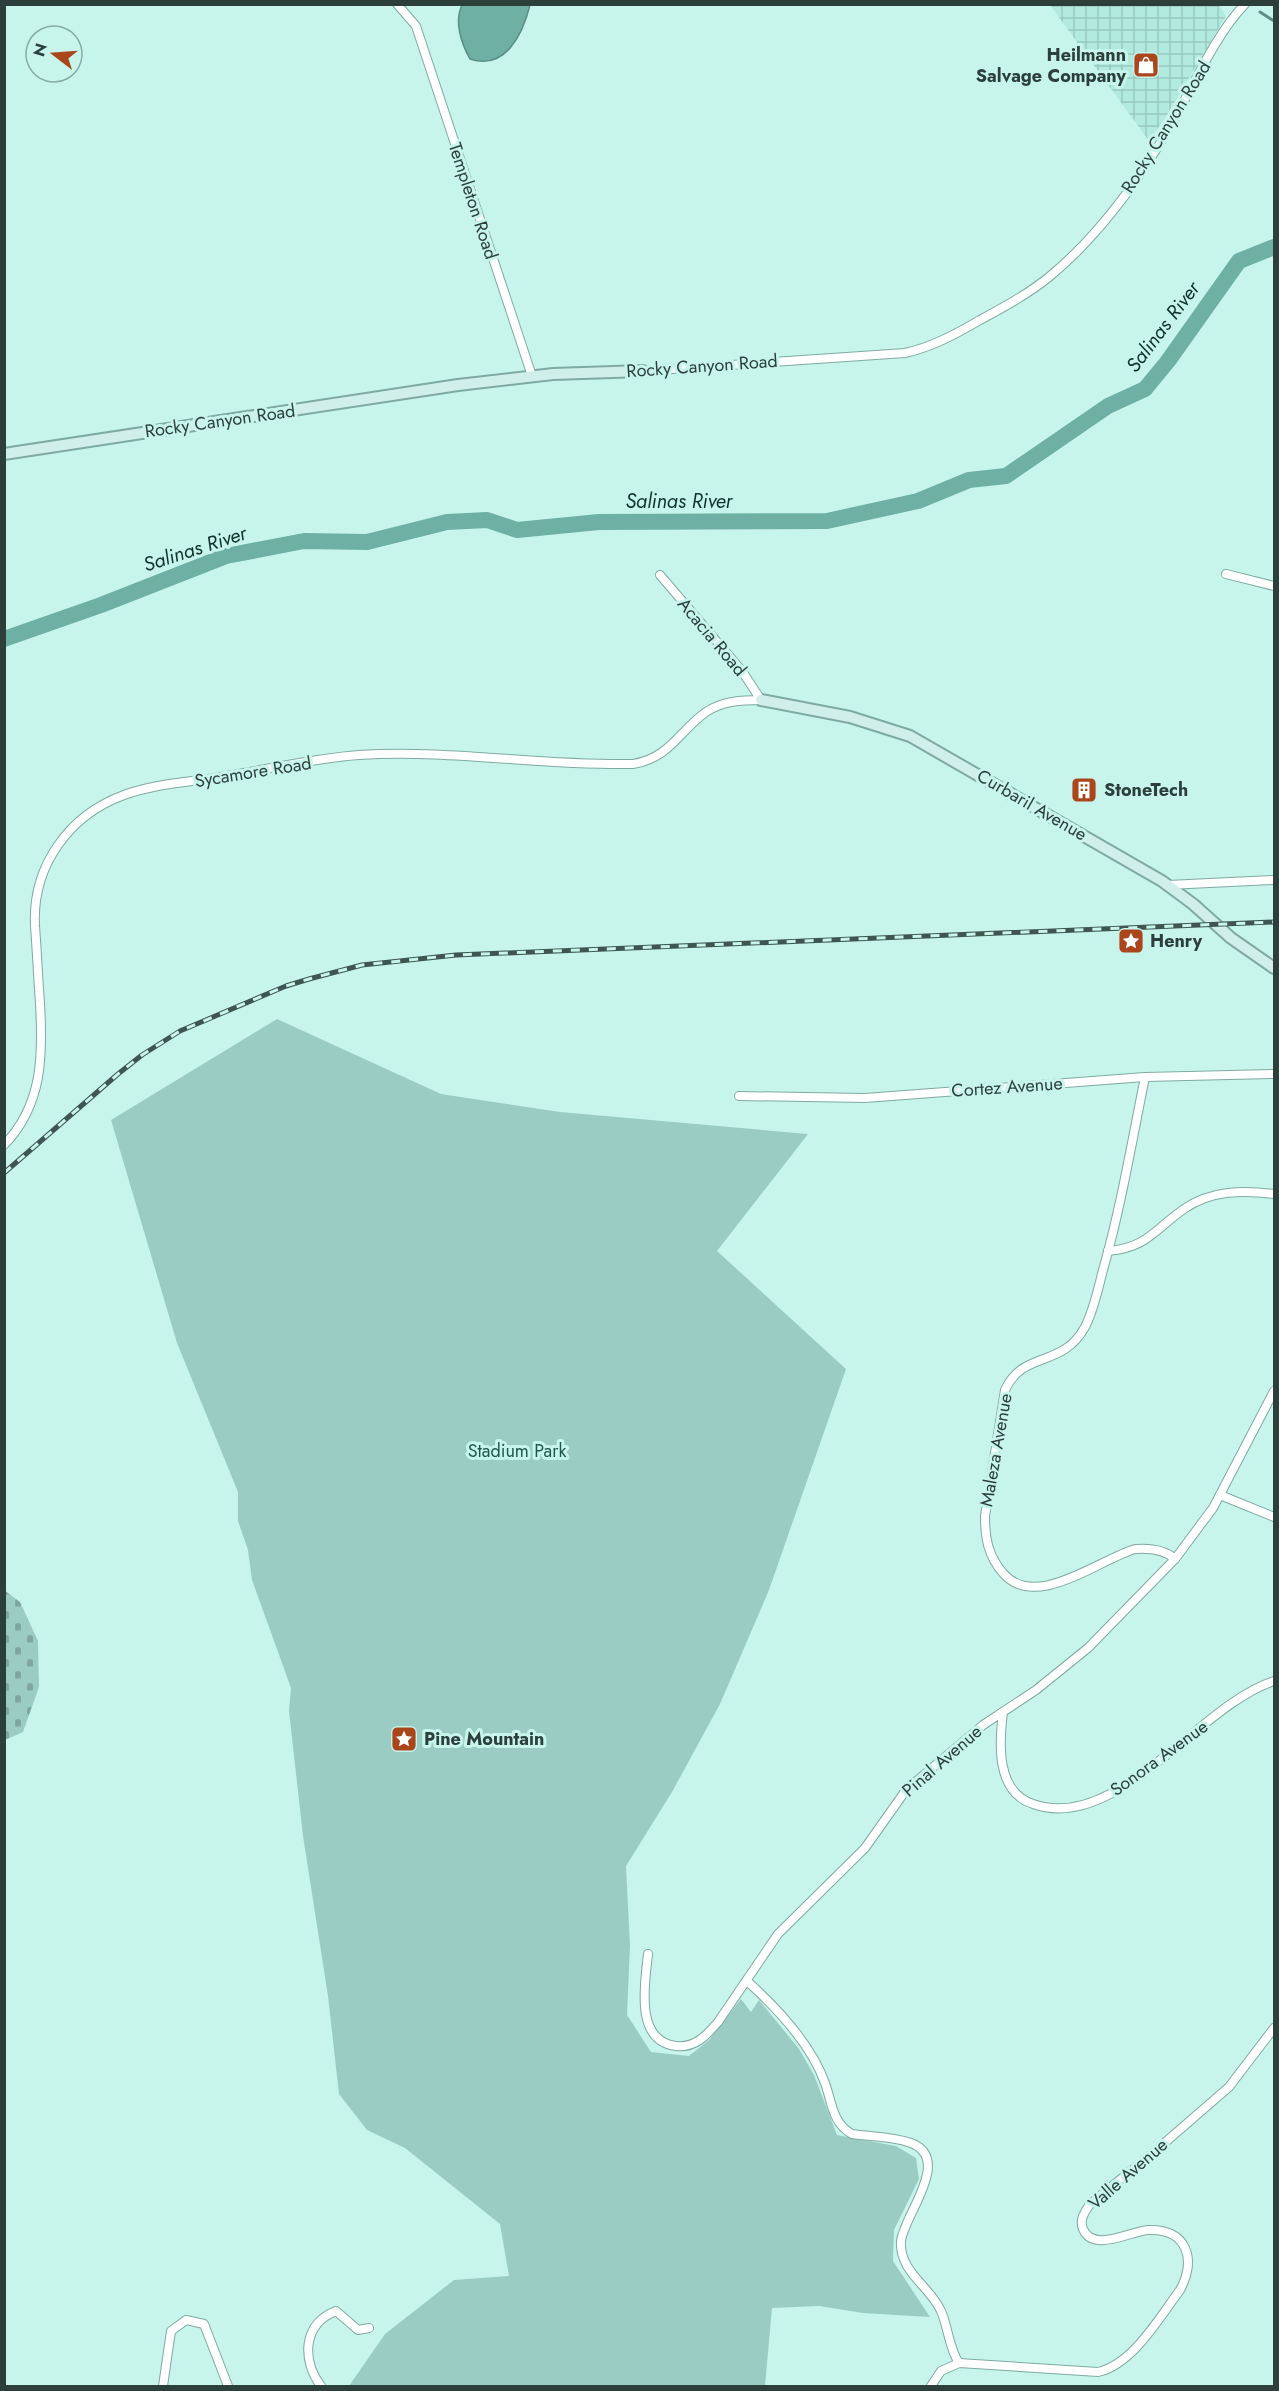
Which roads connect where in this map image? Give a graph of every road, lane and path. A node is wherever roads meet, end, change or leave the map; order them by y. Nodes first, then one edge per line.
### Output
1 (397, 4) edge
2 (1245, 4) edge
3 (643, 370) joint
4 (532, 376) junction
5 (4, 454) edge
6 (1226, 573) dead end
7 (660, 575) dead end
8 (1275, 586) edge
9 (761, 700) junction
10 (1275, 880) edge
11 (1167, 885) junction
12 (1275, 968) edge
13 (1275, 1074) edge
14 (1145, 1077) junction
15 (739, 1096) dead end
16 (4, 1145) edge
17 (1275, 1194) edge
18 (1108, 1251) junction
19 (1275, 1391) edge
20 (1220, 1495) junction
21 (1275, 1517) edge
22 (1175, 1559) junction
23 (1275, 1681) edge
24 (1003, 1712) junction
25 (648, 1954) dead end
26 (747, 1981) junction
27 (1275, 2028) edge
28 (369, 2328) dead end
29 (959, 2362) junction
30 (163, 2386) edge
31 (228, 2386) edge
32 (321, 2386) edge
33 (932, 2386) edge

1 - 4 street, Templeton Road
2 - 3 street, Rocky Canyon Road
3 - 4 street, Rocky Canyon Road
4 - 5 street, Rocky Canyon Road
6 - 8 street
7 - 9 street, Acacia Road
9 - 11 street, Curbaril Avenue
9 - 16 street, Sycamore Road
10 - 11 street
11 - 12 street, Curbaril Avenue
13 - 14 street, Cortez Avenue
14 - 15 street, Cortez Avenue
14 - 18 street, Maleza Avenue
17 - 18 street
18 - 22 street, Maleza Avenue
19 - 20 street, Pinal Avenue
20 - 21 street
20 - 22 street, Pinal Avenue
22 - 24 street, Pinal Avenue
23 - 24 street, Sonora Avenue
24 - 26 street, Pinal Avenue
25 - 26 street, Pinal Avenue
26 - 29 street
27 - 29 street, Valle Avenue
28 - 32 street
29 - 33 street
30 - 31 street

